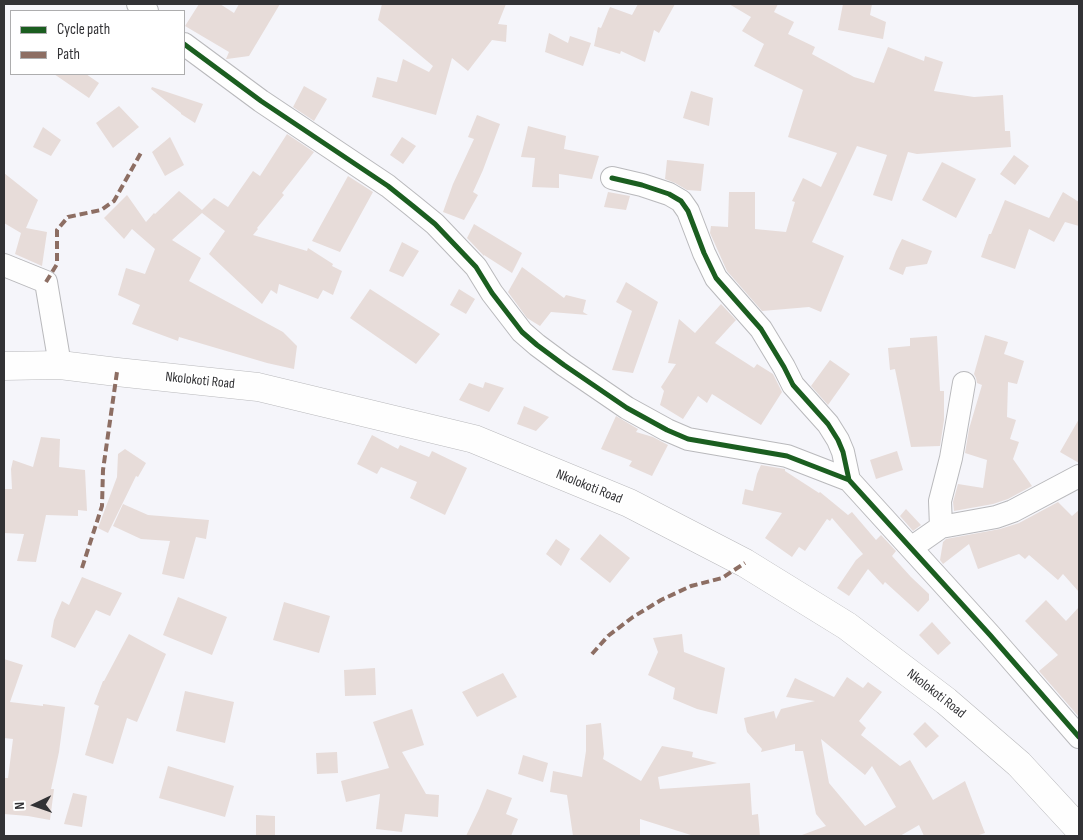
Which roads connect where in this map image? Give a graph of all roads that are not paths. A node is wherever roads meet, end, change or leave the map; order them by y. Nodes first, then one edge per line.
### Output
1 (185, 45) edge
2 (612, 178) dead end
3 (4, 265) edge
4 (60, 365) junction
5 (4, 366) edge
6 (964, 383) dead end
7 (1079, 476) edge
8 (849, 480) junction
9 (941, 527) junction
10 (911, 548) junction
11 (1079, 737) edge
12 (1079, 829) edge

1 - 8 street
2 - 8 street
3 - 4 street
4 - 5 main road, Nkolokoti Road
4 - 12 main road, Nkolokoti Road
6 - 9 street
7 - 9 street
8 - 10 street
9 - 10 street
10 - 11 street

